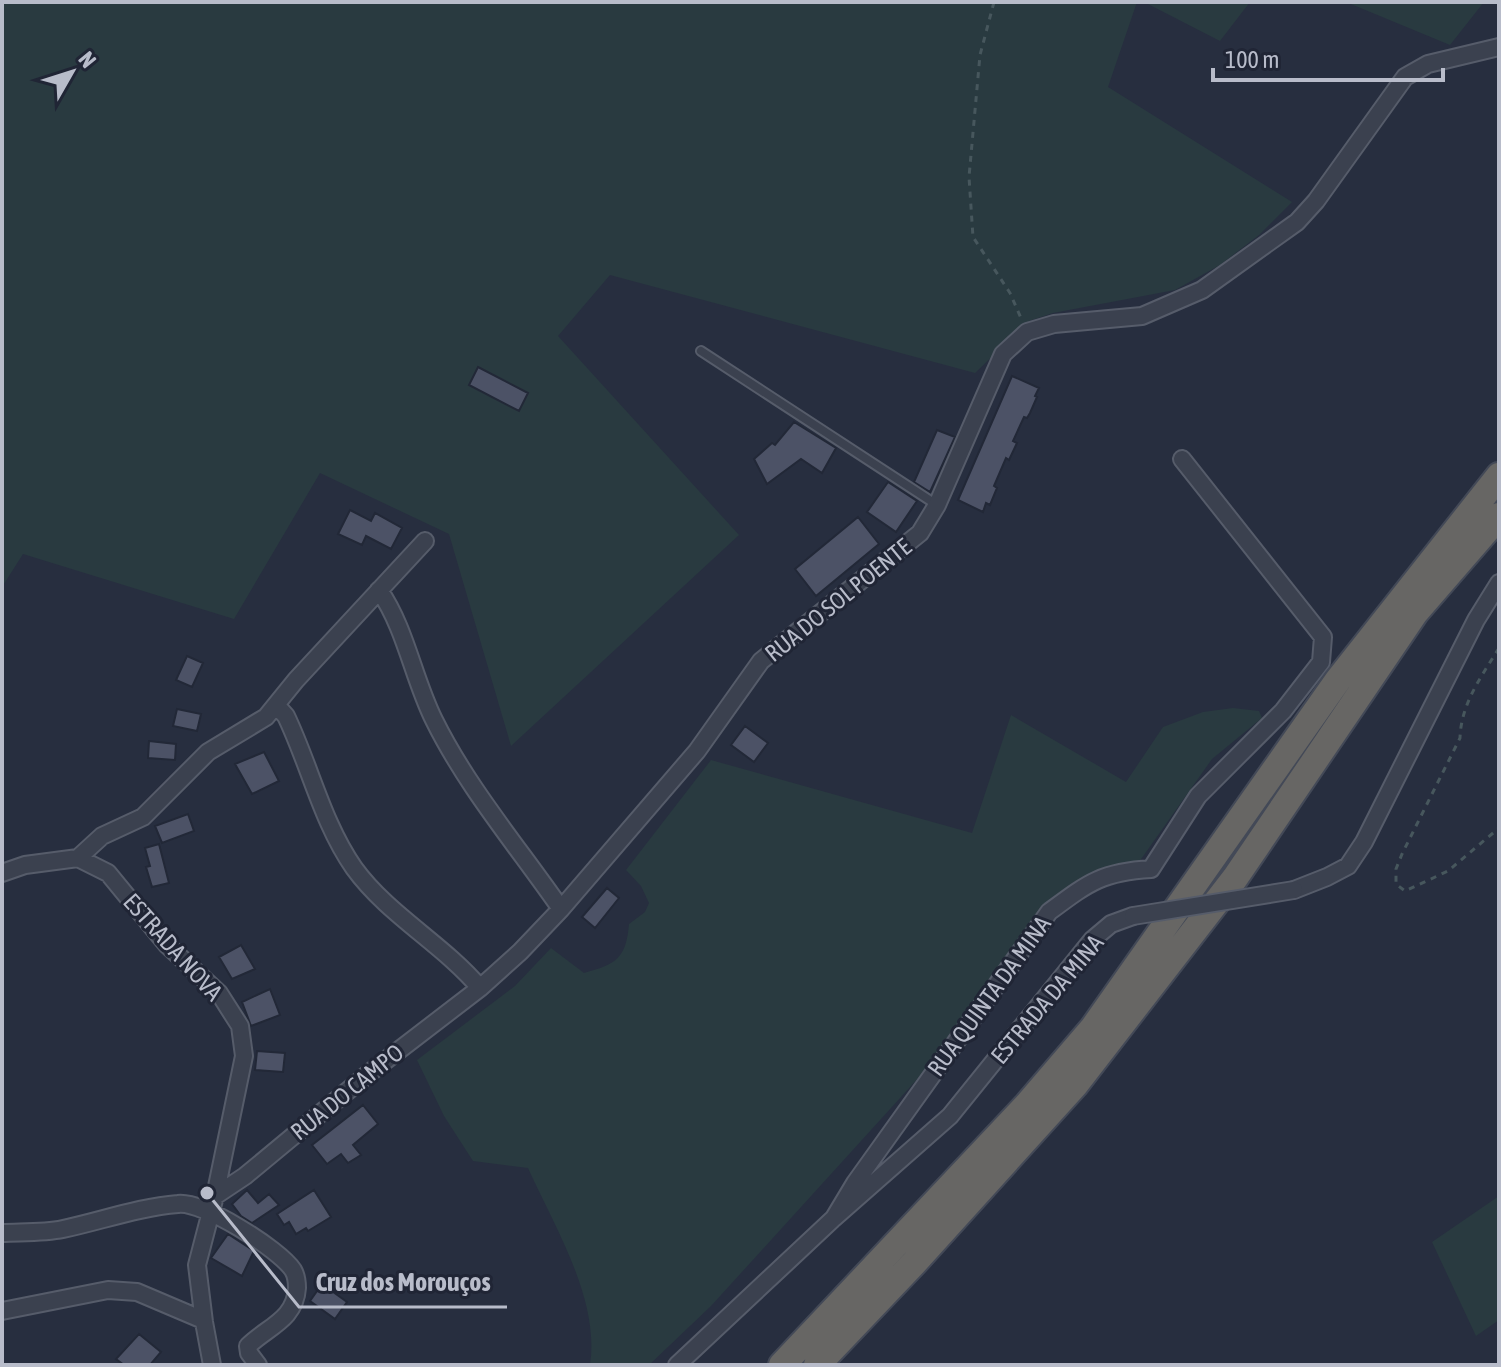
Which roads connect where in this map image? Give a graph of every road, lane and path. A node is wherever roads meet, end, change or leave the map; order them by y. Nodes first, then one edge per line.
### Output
1 (994, 2) edge
2 (1499, 47) edge
3 (1027, 332) junction
4 (701, 351) dead end
5 (1182, 459) dead end
6 (1499, 476) edge
7 (937, 505) junction
8 (1499, 516) edge
9 (425, 541) dead end
10 (1499, 583) edge
11 (379, 590) junction
12 (1499, 648) edge
13 (276, 705) junction
14 (1499, 828) edge
15 (78, 858) junction
16 (2, 873) edge
17 (561, 909) junction
18 (480, 988) junction
19 (213, 1204) junction
20 (834, 1218) junction
21 (2, 1233) edge
22 (2, 1311) edge
23 (203, 1320) junction
24 (212, 1365) edge
25 (258, 1365) edge
26 (677, 1365) edge
27 (782, 1365) edge
28 (817, 1365) edge

1 - 3 path
2 - 3 street
3 - 7 street, RUA DO SOL POENTE
4 - 7 lane
5 - 20 street, RUA QUINTA DA MINA
6 - 27 highway
7 - 17 street, RUA DO SOL POENTE
8 - 28 highway
9 - 11 street
10 - 20 street, ESTRADA DA MINA, bridge
11 - 13 street
11 - 17 street
12 - 14 path
13 - 15 street
13 - 18 street
15 - 16 street
15 - 19 street, ESTRADA NOVA
17 - 18 street, RUA DO SOL POENTE
18 - 19 street, RUA DO CAMPO
19 - 21 street
19 - 23 street, ESTRADA NOVA
19 - 25 street
20 - 26 street, ESTRADA DA MINA
22 - 23 street
23 - 24 street, ESTRADA NOVA

